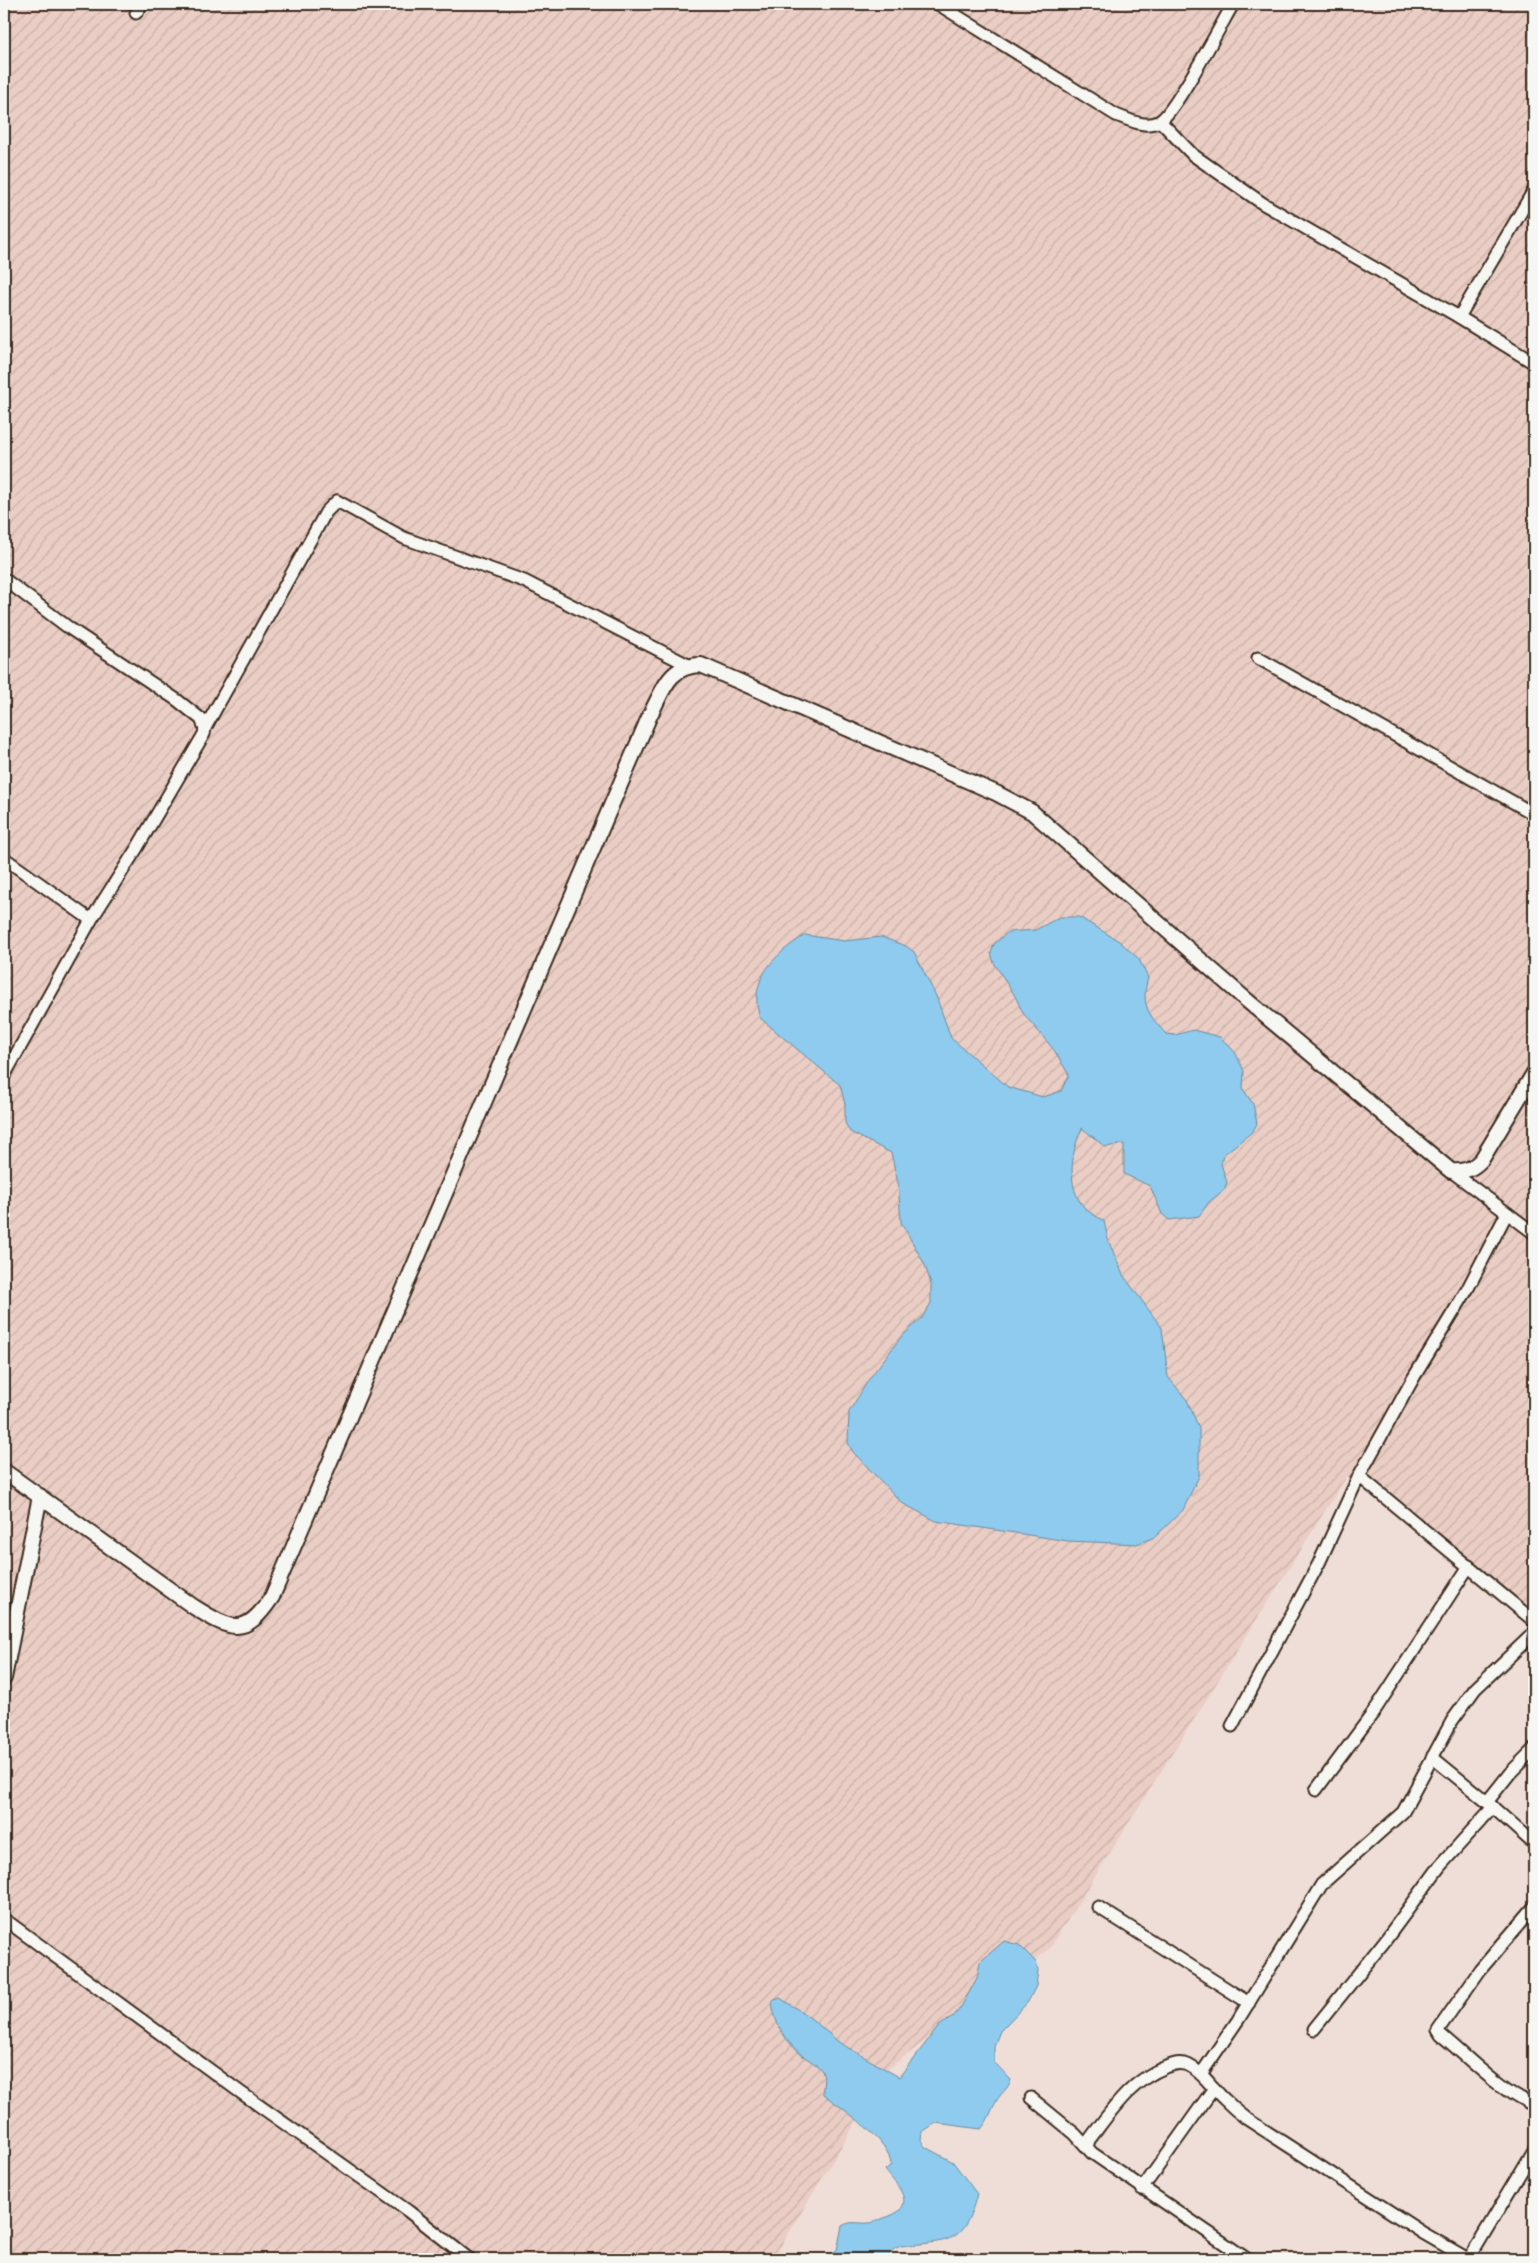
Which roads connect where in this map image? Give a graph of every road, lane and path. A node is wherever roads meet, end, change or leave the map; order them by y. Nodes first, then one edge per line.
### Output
1 (938, 4) edge
2 (1233, 4) edge
3 (1160, 120) junction
4 (1534, 190) edge
5 (1459, 317) junction
6 (1534, 363) edge
7 (4, 579) edge
8 (1258, 658) dead end
9 (688, 665) junction
10 (205, 728) junction
11 (1534, 814) edge
12 (4, 858) edge
13 (91, 920) junction
14 (1534, 1073) edge
15 (4, 1076) edge
16 (1451, 1171) junction
17 (1507, 1213) junction
18 (1534, 1233) edge
19 (4, 1471) edge
20 (1359, 1476) junction
21 (40, 1496) junction
22 (1469, 1566) junction
23 (1534, 1621) edge
24 (1534, 1633) edge
25 (4, 1678) edge
26 (1232, 1726) dead end
27 (1534, 1748) edge
28 (1432, 1757) junction
29 (1316, 1790) dead end
30 (1490, 1804) junction
31 (1534, 1844) edge
32 (1098, 1907) dead end
33 (1534, 1907) edge
34 (4, 1919) edge
35 (1249, 2003) junction
36 (1314, 2029) dead end
37 (1201, 2074) junction
38 (1214, 2088) junction
39 (1031, 2098) dead end
40 (1534, 2106) edge
41 (1087, 2147) junction
42 (1534, 2150) edge
43 (1142, 2189) junction
44 (467, 2259) edge
45 (1247, 2259) edge
46 (1469, 2259) edge

1 - 3 street
2 - 3 street
3 - 5 street
4 - 5 street
5 - 6 street
7 - 10 street
8 - 11 street
9 - 10 street
9 - 16 street
9 - 21 street
10 - 13 street
12 - 13 street
13 - 15 street
14 - 16 street
16 - 17 street
17 - 18 street
17 - 20 street
19 - 21 street
20 - 22 street
20 - 26 street
21 - 25 street
22 - 23 street
22 - 29 street
24 - 28 street
27 - 30 street
28 - 30 street
28 - 35 street
30 - 31 street
30 - 36 street
32 - 35 street
33 - 40 street
34 - 44 street
35 - 37 street
37 - 38 street
37 - 41 street
38 - 43 street
38 - 46 street
39 - 41 street
41 - 43 street
42 - 46 street
43 - 45 street

